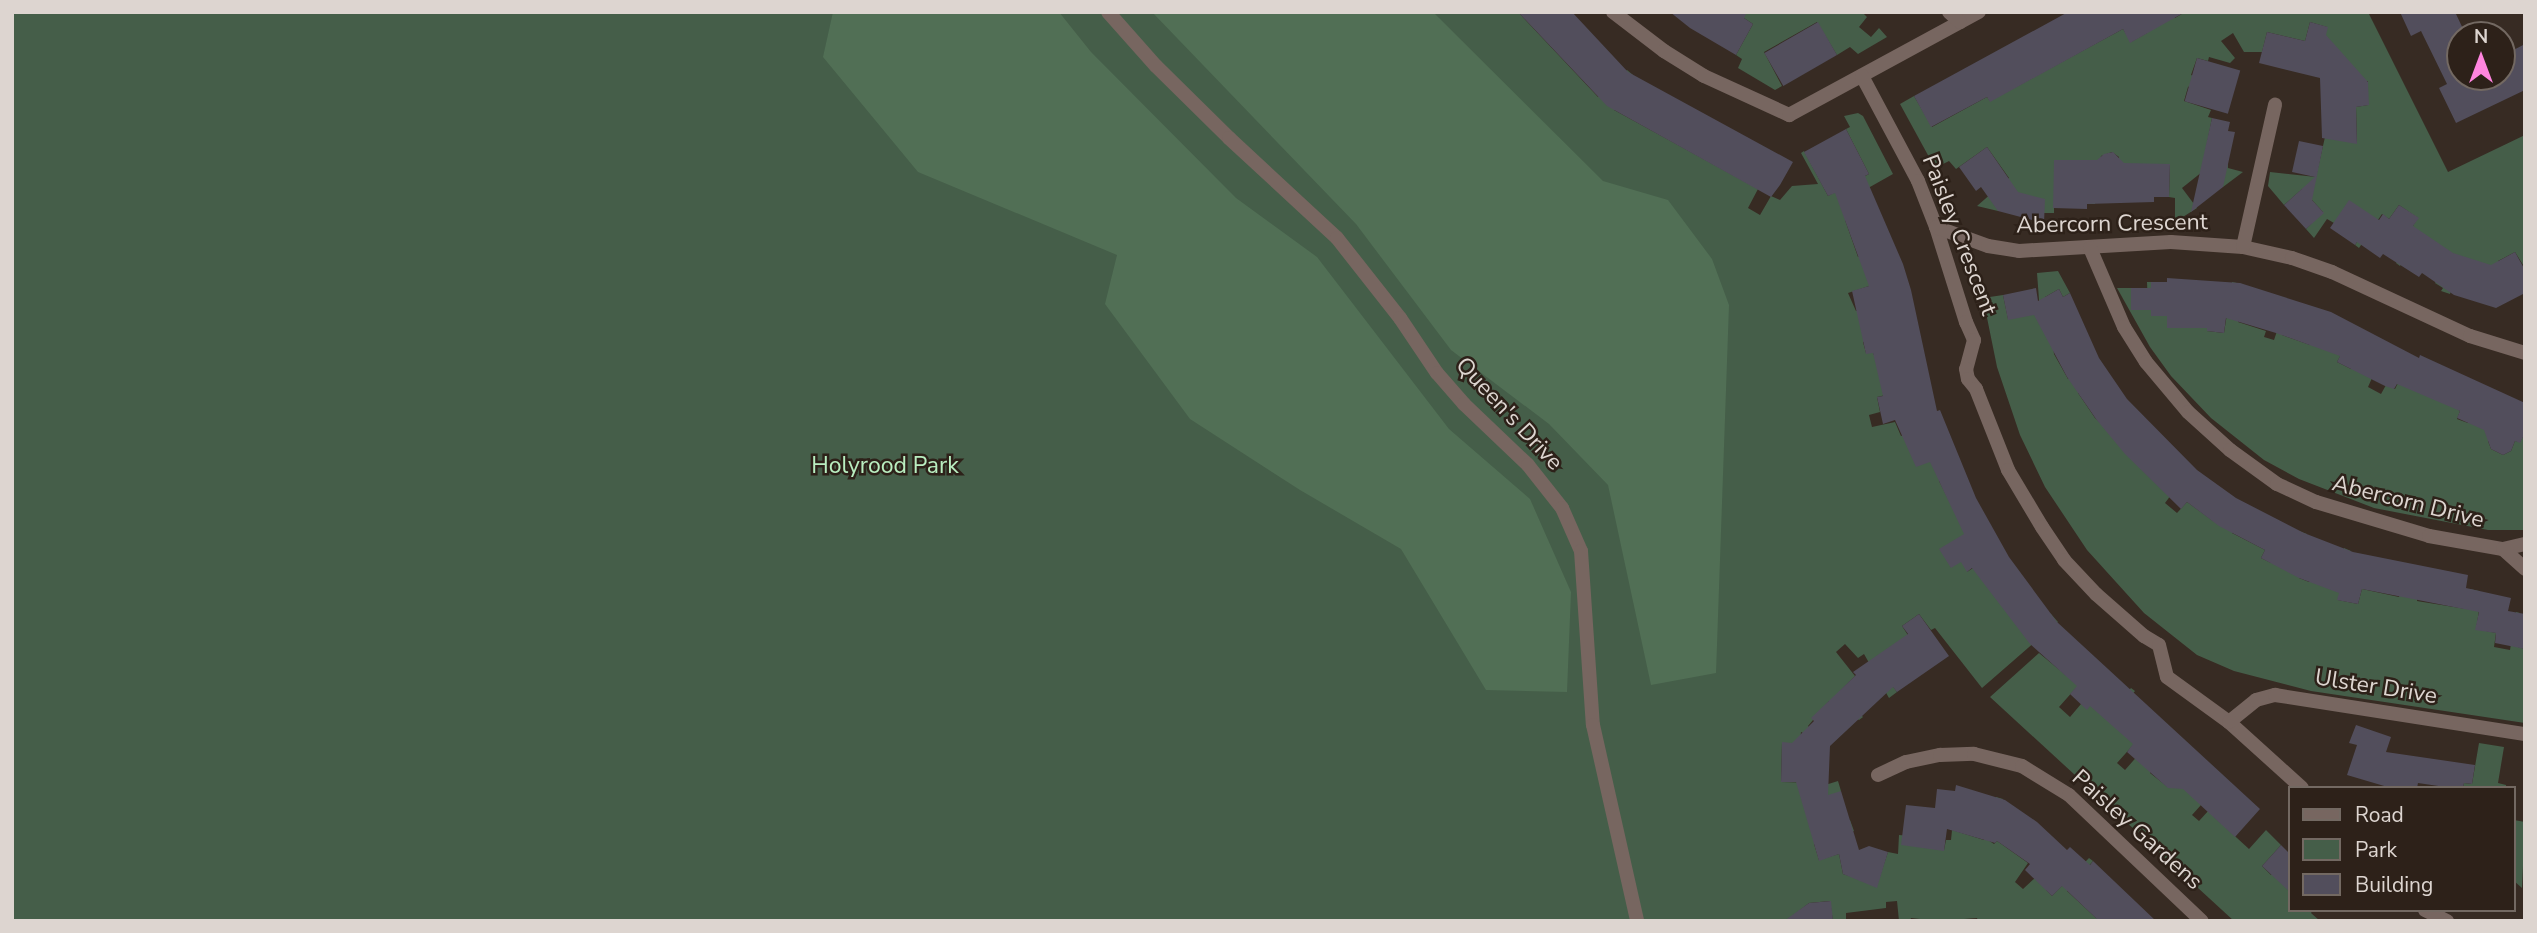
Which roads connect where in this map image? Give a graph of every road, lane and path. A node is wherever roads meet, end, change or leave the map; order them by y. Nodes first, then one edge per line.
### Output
1 (1108, 12) edge
2 (1614, 12) edge
3 (1979, 12) edge
4 (1955, 17) edge
5 (1862, 76) junction
6 (2275, 105) dead end
7 (1936, 227) junction
8 (2243, 247) junction
9 (2090, 248) junction
10 (2525, 353) edge
11 (2525, 544) edge
12 (2503, 549) junction
13 (2525, 569) edge
14 (2229, 722) junction
15 (2525, 734) edge
16 (1878, 775) dead end
17 (2300, 786) edge
18 (2429, 912) edge
19 (1637, 921) edge
20 (2202, 921) edge
21 (2447, 921) edge

1 - 19 street, Queen's Drive
2 - 5 street
3 - 4 street
4 - 5 street
5 - 7 street, Paisley Crescent
6 - 8 street
7 - 9 street, Abercorn Crescent
7 - 14 street, Paisley Crescent
8 - 9 street, Abercorn Crescent
8 - 10 street, Abercorn Crescent
9 - 12 street, Abercorn Drive
11 - 12 street, Abercorn Drive
12 - 13 street, Abercorn Drive
14 - 15 street, Ulster Drive
14 - 17 street, Paisley Crescent
16 - 20 street, Paisley Gardens
18 - 21 street

